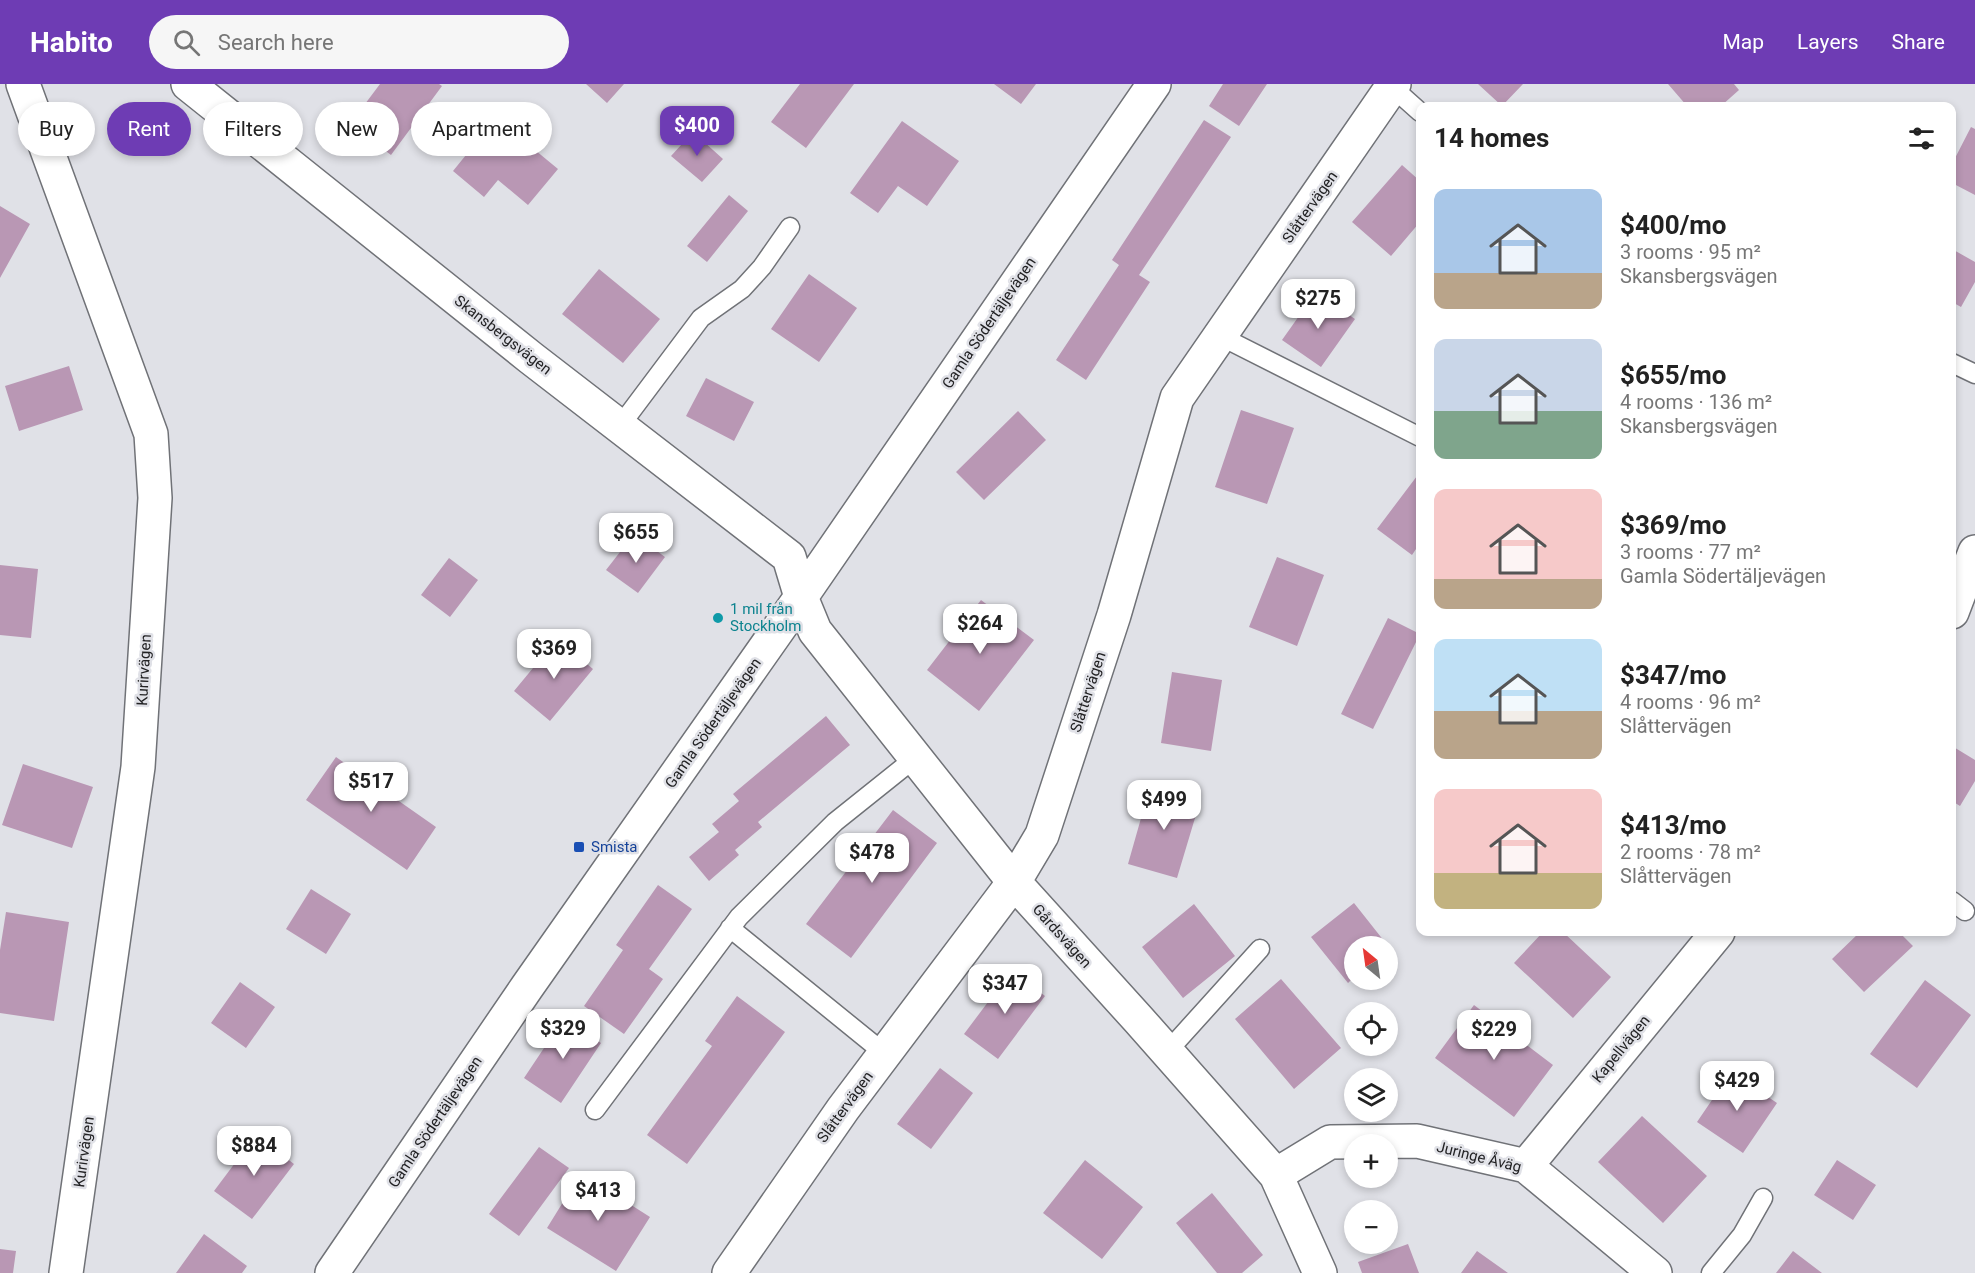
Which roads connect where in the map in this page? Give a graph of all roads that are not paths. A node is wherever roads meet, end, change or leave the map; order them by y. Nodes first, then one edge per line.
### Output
1 (23, 84) edge
2 (188, 84) edge
3 (1154, 84) edge
4 (1393, 85) edge
5 (1416, 108) edge
6 (790, 227) dead end
7 (1220, 336) junction
8 (1956, 365) edge
9 (1975, 374) edge
10 (620, 426) junction
11 (1416, 435) edge
12 (1975, 552) edge
13 (801, 597) junction
14 (1956, 602) edge
15 (915, 758) junction
16 (1014, 882) junction
17 (730, 928) junction
18 (1715, 936) edge
19 (1260, 949) dead end
20 (1167, 1052) junction
21 (884, 1053) junction
22 (596, 1110) dead end
23 (1526, 1167) junction
24 (1276, 1176) junction
25 (1763, 1198) dead end
26 (66, 1273) edge
27 (332, 1273) edge
28 (729, 1273) edge
29 (1320, 1273) edge
30 (1655, 1273) edge
31 (1711, 1273) edge

1 - 26 street, Kurirvägen
2 - 10 street, Skansbergsvägen
3 - 13 street, Gamla Södertäljevägen
4 - 5 lane
4 - 7 street, Slåttervägen
6 - 10 lane
7 - 11 lane
7 - 16 street, Slåttervägen
8 - 9 lane
10 - 13 street, Skansbergsvägen
12 - 14 street
13 - 15 street, Gårdsvägen
13 - 27 street, Gamla Södertäljevägen
15 - 16 street, Gårdsvägen
15 - 17 lane
16 - 20 street, Gårdsvägen
16 - 21 street, Slåttervägen
17 - 21 lane
17 - 22 lane
18 - 23 street, Kapellvägen
19 - 20 lane
20 - 24 street, Gårdsvägen
21 - 28 street, Slåttervägen
23 - 24 street, Juringe Åväg
23 - 30 street, Juringe Åväg
24 - 29 street, Gårdsvägen
25 - 31 lane

